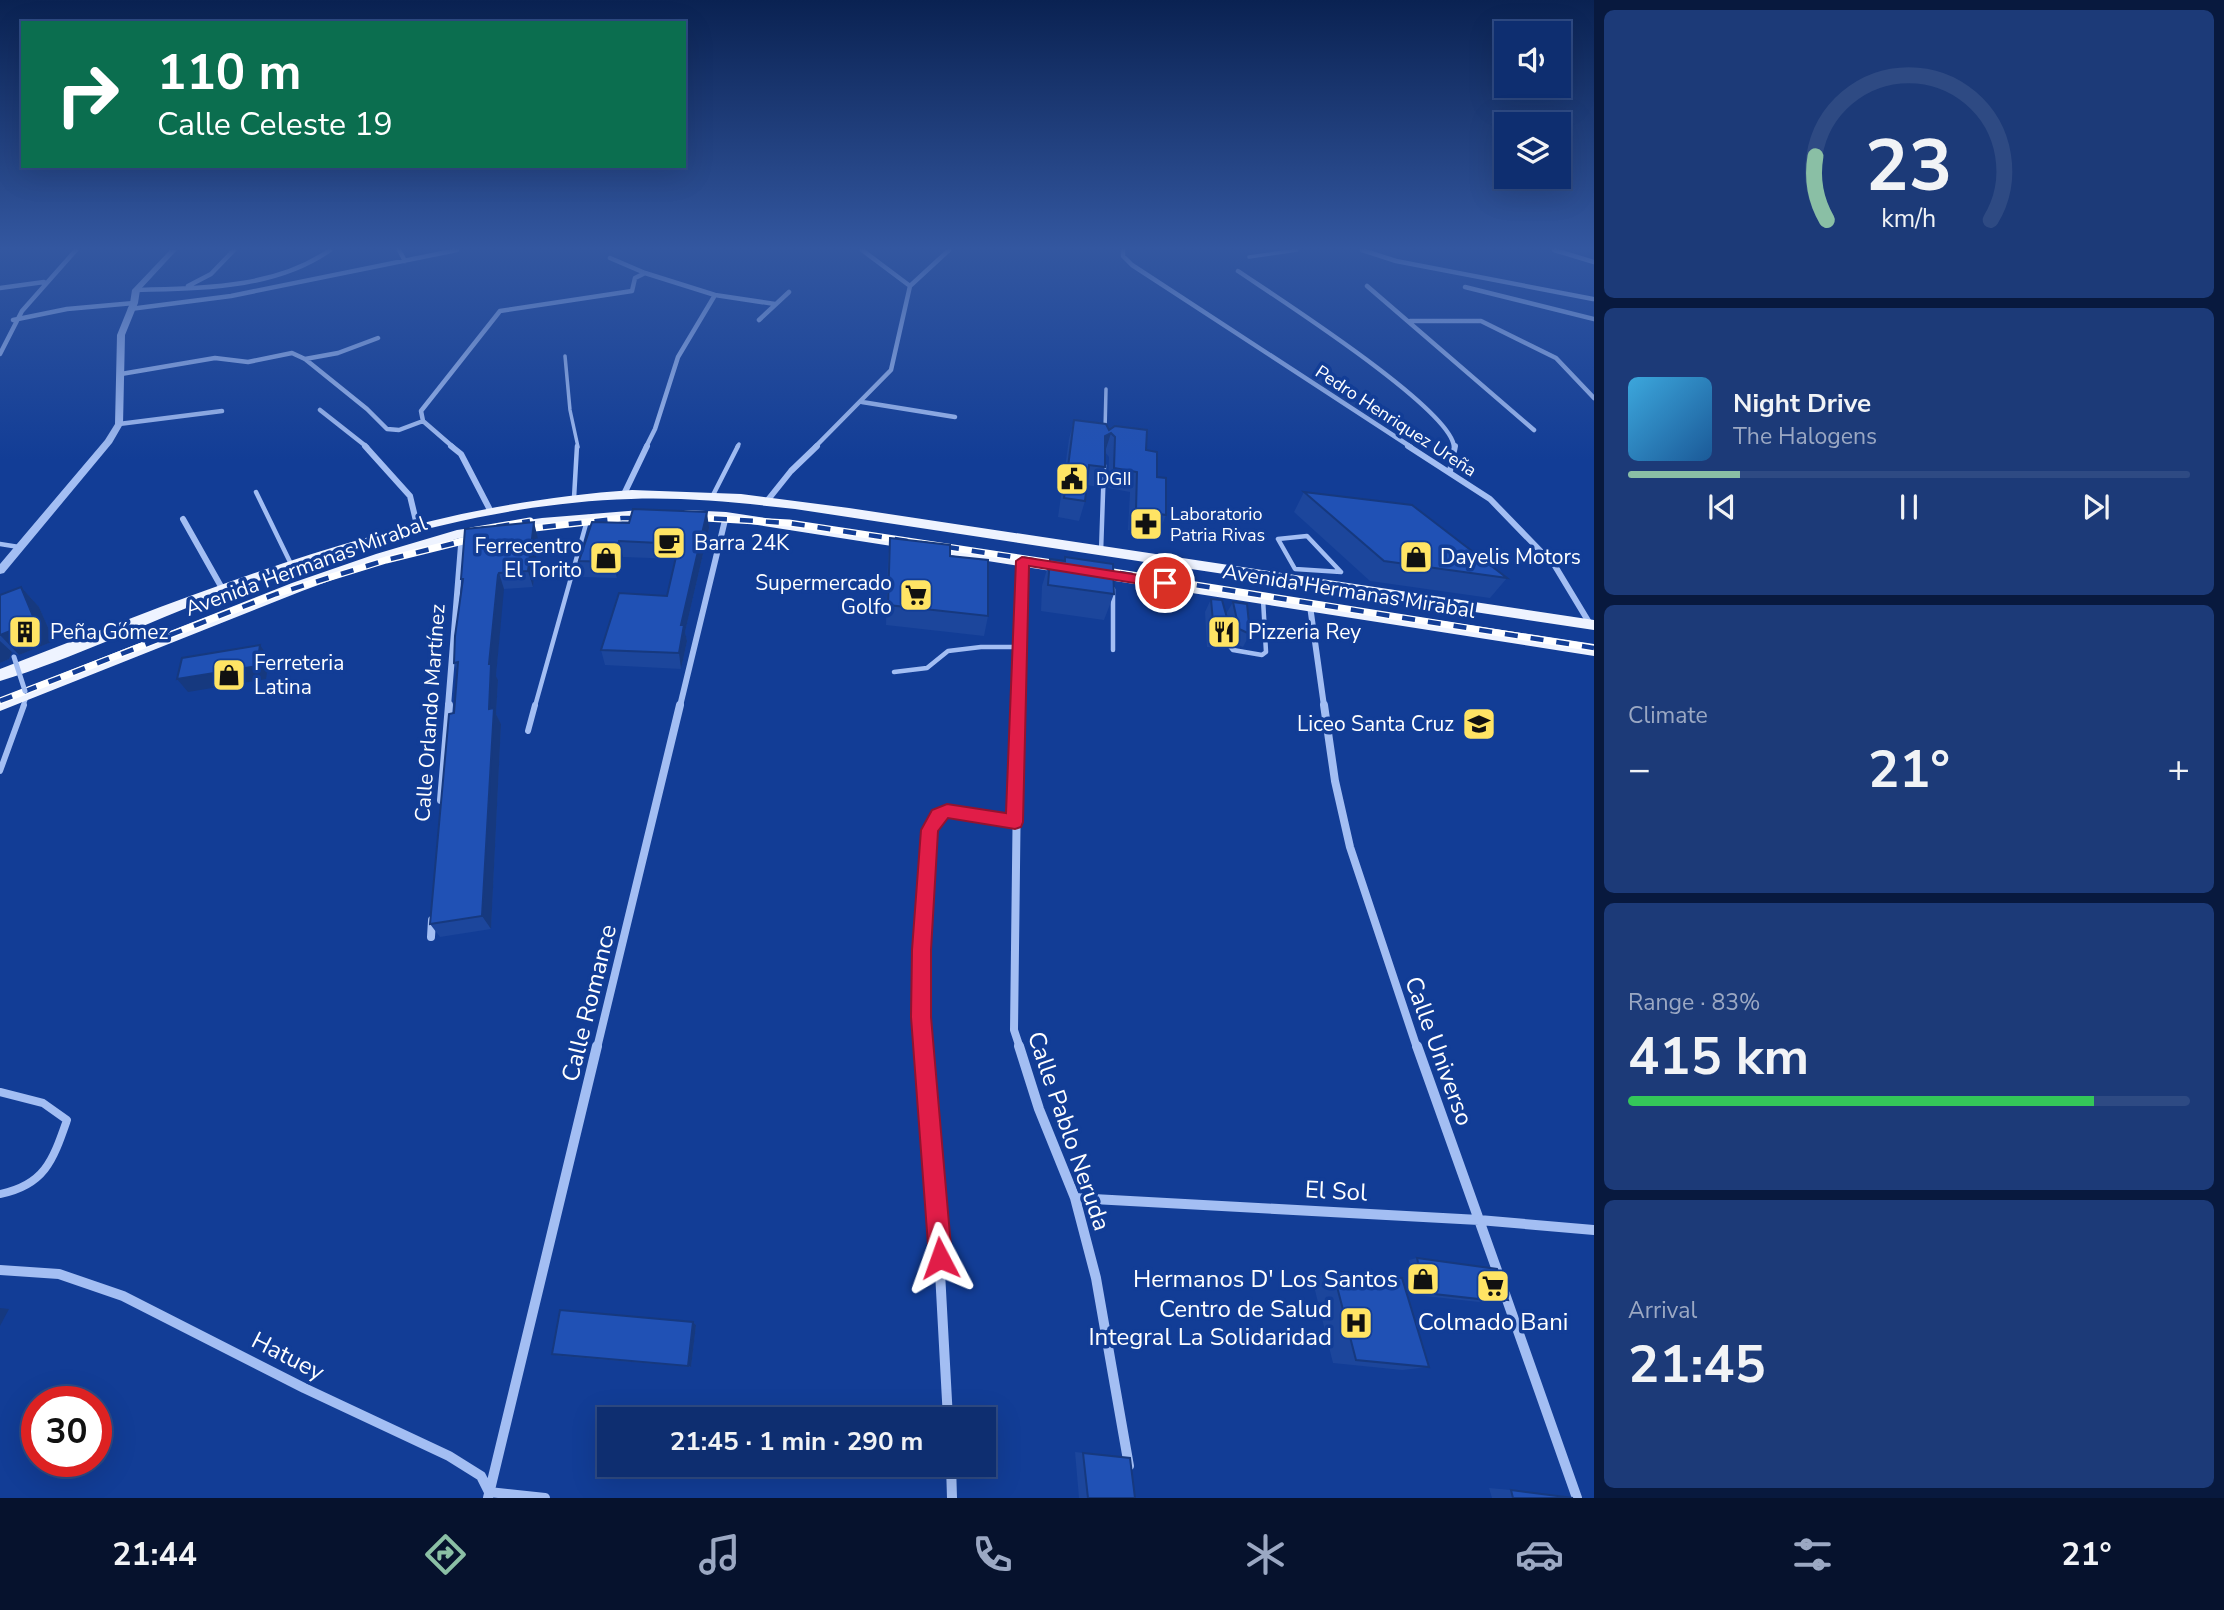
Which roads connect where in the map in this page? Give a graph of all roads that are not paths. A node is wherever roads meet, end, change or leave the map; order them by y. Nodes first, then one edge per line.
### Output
1 (13, 320) edge
2 (127, 320) edge
3 (493, 320) edge
4 (700, 320) edge
5 (902, 320) edge
6 (1213, 320) edge
7 (1308, 320) edge
8 (1410, 321) joint
9 (378, 338) dead end
10 (0, 354) edge
11 (565, 356) dead end
12 (305, 359) junction
13 (121, 374) junction
14 (1106, 389) dead end
15 (1594, 398) edge
16 (862, 402) junction
17 (320, 410) dead end
18 (222, 411) dead end
19 (955, 417) dead end
20 (423, 421) junction
21 (119, 424) junction
22 (1534, 430) dead end
23 (739, 444) dead end
24 (1104, 444) edge
25 (1104, 457) edge
26 (1450, 471) junction
27 (256, 492) dead end
28 (624, 494) junction
29 (712, 497) junction
30 (574, 498) junction
31 (767, 501) junction
32 (490, 510) junction
33 (726, 516) junction
34 (588, 517) junction
35 (183, 519) dead end
36 (417, 525) junction
37 (462, 533) junction
38 (0, 544) edge
39 (19, 547) junction
40 (1101, 552) junction
41 (1022, 561) junction
42 (291, 564) junction
43 (0, 571) edge
44 (1113, 575) junction
45 (1310, 577) junction
46 (223, 590) junction
47 (1263, 598) junction
48 (1310, 606) junction
49 (1592, 625) edge
50 (1222, 629) edge
51 (1020, 647) junction
52 (1113, 650) dead end
53 (1594, 650) edge
54 (14, 657) dead end
55 (894, 671) dead end
56 (0, 675) edge
57 (26, 693) junction
58 (0, 705) edge
59 (528, 732) dead end
60 (0, 771) edge
61 (440, 812) edge
62 (1015, 822) junction
63 (433, 909) edge
64 (431, 937) edge
65 (0, 1092) edge
66 (0, 1194) edge
67 (1075, 1198) junction
68 (1479, 1220) junction
69 (1594, 1230) edge
70 (0, 1270) edge
71 (947, 1407) edge
72 (1130, 1472) edge
73 (951, 1477) edge
74 (489, 1495) edge
75 (545, 1498) edge
76 (952, 1498) edge
77 (1577, 1498) edge

1 - 10 street
2 - 13 street
3 - 20 street
4 - 28 street
5 - 16 street
6 - 26 street, Pedro Henriquez Ureña
7 - 26 street
8 - 15 street
8 - 22 street
9 - 12 street
11 - 30 lane
12 - 13 street
12 - 20 street
13 - 21 street
14 - 24 lane
16 - 19 street
16 - 31 street
17 - 36 street
18 - 21 street
20 - 32 street
21 - 39 street
23 - 29 lane
25 - 40 lane
26 - 49 street, Pedro Henriquez Ureña
27 - 42 lane
28 - 29 main road, Avenida Hermanas Mirabal
28 - 30 main road, Avenida Hermanas Mirabal
29 - 31 main road, Avenida Hermanas Mirabal
30 - 32 main road, Avenida Hermanas Mirabal
31 - 40 main road, Avenida Hermanas Mirabal
32 - 36 main road, Avenida Hermanas Mirabal
33 - 34 main road, Avenida Hermanas Mirabal
33 - 41 main road, Avenida Hermanas Mirabal
33 - 74 street, Calle Romance
34 - 37 main road, Avenida Hermanas Mirabal
34 - 59 lane
35 - 46 street
36 - 42 main road, Avenida Hermanas Mirabal
37 - 57 main road, Avenida Hermanas Mirabal
37 - 61 street, Calle Orlando Martínez
38 - 39 lane
39 - 43 street
40 - 45 main road, Avenida Hermanas Mirabal
41 - 44 main road, Avenida Hermanas Mirabal
41 - 51 street, Calle Pablo Neruda
42 - 46 main road, Avenida Hermanas Mirabal
44 - 47 main road, Avenida Hermanas Mirabal
44 - 52 lane
45 - 45 lane
45 - 49 main road, Avenida Hermanas Mirabal
46 - 56 main road, Avenida Hermanas Mirabal
47 - 48 main road, Avenida Hermanas Mirabal
47 - 50 lane
48 - 53 main road, Avenida Hermanas Mirabal
48 - 68 street, Calle Universo
51 - 55 lane
51 - 62 street, Calle Pablo Neruda
54 - 57 street, bridge
57 - 58 main road, Avenida Hermanas Mirabal
57 - 60 lane
62 - 67 street, Calle Pablo Neruda
62 - 71 street
63 - 64 street
65 - 66 lane
67 - 68 street, El Sol
67 - 72 street, Calle Pablo Neruda
68 - 69 street, El Sol
68 - 77 street, Calle Universo
70 - 74 street, Hatuey
73 - 76 street
74 - 75 street

